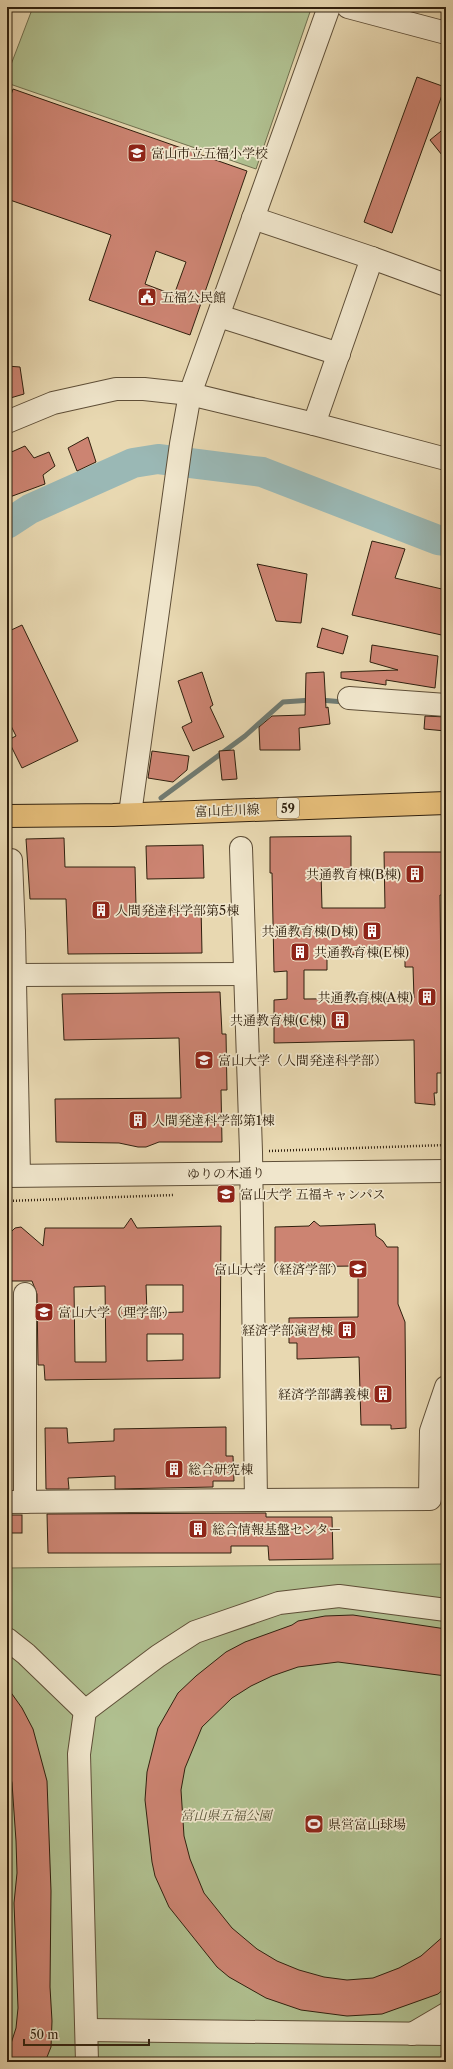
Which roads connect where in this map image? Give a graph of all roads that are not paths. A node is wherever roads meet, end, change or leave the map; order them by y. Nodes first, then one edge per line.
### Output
1 (329, 7) edge
2 (348, 7) edge
3 (446, 33) edge
4 (253, 218) junction
5 (372, 258) junction
6 (446, 285) edge
7 (219, 316) junction
8 (339, 354) junction
9 (190, 394) junction
10 (7, 422) edge
11 (314, 424) junction
12 (446, 459) edge
13 (349, 698) dead end
14 (446, 705) edge
15 (446, 803) edge
16 (130, 814) junction
17 (7, 816) edge
18 (241, 848) dead end
19 (12, 860) dead end
20 (11, 933) edge
21 (16, 974) junction
22 (245, 974) junction
23 (12, 1005) edge
24 (446, 1171) edge
25 (251, 1172) junction
26 (13, 1176) edge
27 (25, 1294) dead end
28 (446, 1387) edge
29 (438, 1445) edge
30 (256, 1500) junction
31 (16, 1502) edge
32 (446, 1610) edge
33 (7, 1639) edge
34 (85, 1710) junction
35 (446, 2014) edge
36 (86, 2030) junction
37 (412, 2034) junction
38 (446, 2034) edge
39 (87, 2062) edge

1 - 4 street
2 - 3 street
4 - 5 street
4 - 7 street
5 - 6 street
5 - 8 street
7 - 8 street
7 - 9 street
8 - 11 street
9 - 10 street
9 - 11 street
9 - 16 street
11 - 12 street
13 - 14 street
15 - 16 main road, 富山庄川線 / 59
16 - 17 main road, 富山庄川線 / 59
18 - 22 street
19 - 20 street
20 - 21 street
21 - 22 street
21 - 23 street
22 - 25 street
23 - 26 street
24 - 25 street, ゆりの木通り
25 - 26 street, ゆりの木通り
25 - 30 street
27 - 31 street
28 - 29 street
29 - 30 street
30 - 31 street
32 - 34 street
33 - 34 street
34 - 36 street
35 - 37 street
36 - 37 street
36 - 39 street
37 - 38 street

